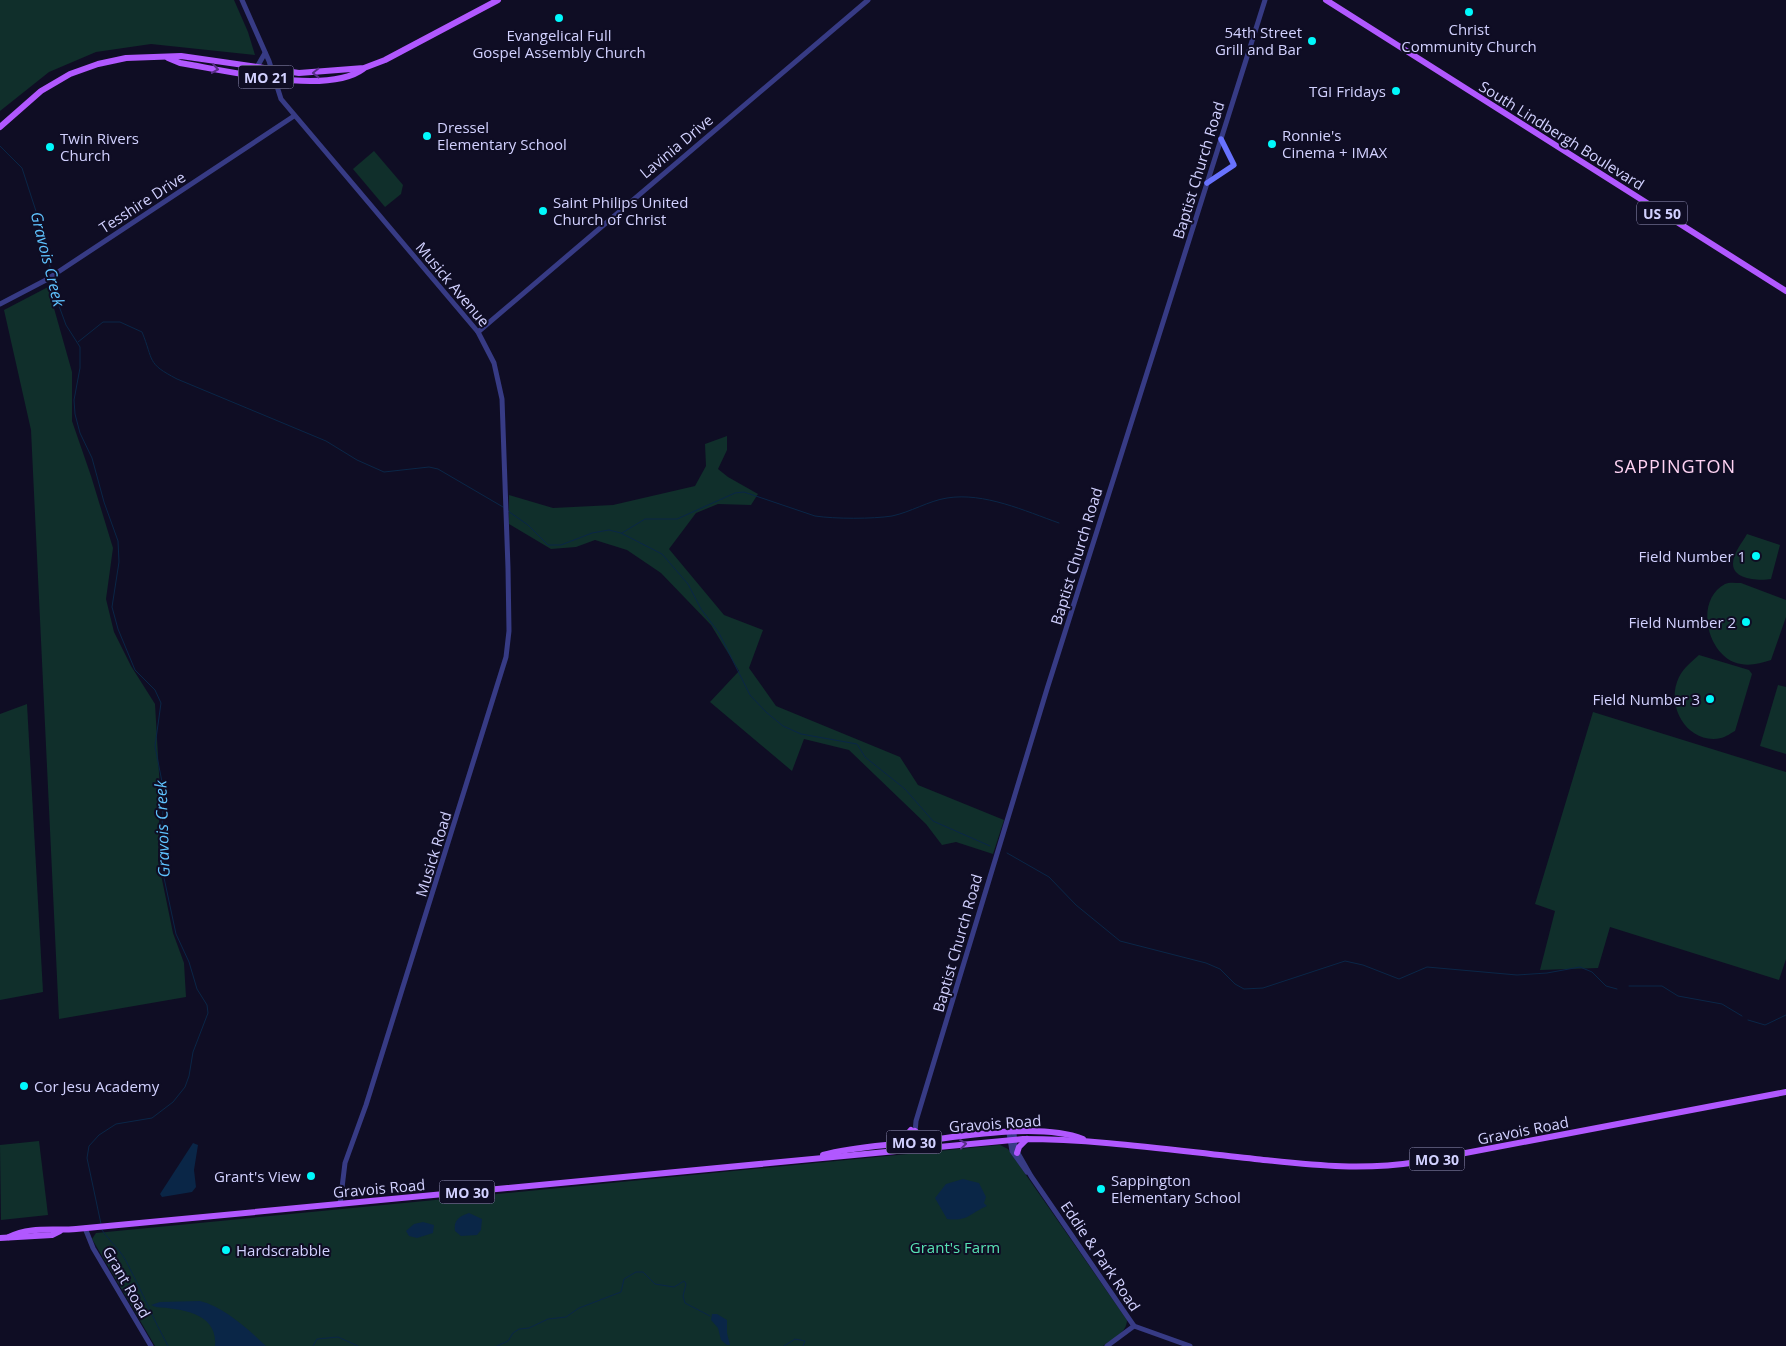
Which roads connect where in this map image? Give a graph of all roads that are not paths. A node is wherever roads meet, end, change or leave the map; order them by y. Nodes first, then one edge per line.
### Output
1 (242, 0) edge
2 (498, 0) edge
3 (868, 0) edge
4 (1265, 0) edge
5 (1326, 0) edge
6 (265, 52) junction
7 (167, 58) junction
8 (257, 67) junction
9 (364, 68) junction
10 (272, 69) junction
11 (275, 78) junction
12 (294, 116) junction
13 (0, 127) edge
14 (1220, 139) junction
15 (1207, 182) junction
16 (1786, 291) edge
17 (0, 304) edge
18 (478, 332) junction
19 (506, 504) joint
20 (1786, 1092) edge
21 (913, 1130) junction
22 (1012, 1136) junction
23 (1027, 1139) junction
24 (1084, 1140) junction
25 (928, 1141) junction
26 (898, 1144) junction
27 (913, 1146) junction
28 (1017, 1153) junction
29 (818, 1157) junction
30 (1031, 1176) junction
31 (340, 1204) junction
32 (85, 1228) junction
33 (0, 1238) edge
34 (1134, 1326) junction
35 (151, 1346) edge
36 (1107, 1346) edge
37 (1190, 1346) edge

1 - 6 street, Musick Avenue
2 - 9 main road, MO 21
3 - 18 street, Lavinia Drive
4 - 14 street, Baptist Church Road
5 - 16 main road, South Lindbergh Boulevard / US 50
6 - 8 street
6 - 10 street, Musick Avenue
7 - 8 main road, MO 21
7 -> 11 main road, MO 21
7 - 13 main road, MO 21
8 - 10 main road, MO 21
9 -> 10 main road, MO 21
9 - 11 main road, MO 21
10 - 11 street, Musick Avenue
11 - 12 street, Musick Avenue
12 - 17 street, Tesshire Drive
12 - 18 street, Musick Avenue
14 - 15 street, Baptist Church Road
14 - 15 main road
15 - 21 street, Baptist Church Road
18 - 19 street, Musick Avenue
19 - 31 street, Musick Road
20 - 24 main road, Gravois Road / MO 30
21 - 25 main road
21 - 26 main road
21 - 27 street, Baptist Church Road
22 - 23 main road, Gravois Road / MO 30
22 - 24 main road, Gravois Road / MO 30
22 - 25 main road, Gravois Road / MO 30
27 -> 22 main road, Gravois Road / MO 30
22 - 28 street, Eddie & Park Road
22 - 30 street, Eddie & Park Road
23 - 24 main road, Gravois Road / MO 30
23 - 28 main road
25 - 27 main road, Gravois Road / MO 30
26 - 27 main road, Gravois Road / MO 30
26 - 29 main road, Gravois Road / MO 30
27 - 29 main road, Gravois Road / MO 30
28 - 30 street, Eddie & Park Road
29 - 31 main road, Gravois Road / MO 30
30 - 34 street, Eddie & Park Road
31 - 32 main road, Gravois Road / MO 30
32 - 33 main road, Gravois Road / MO 30
32 - 35 street, Grant Road
34 - 36 street
34 - 37 street, Eddie & Park Road

